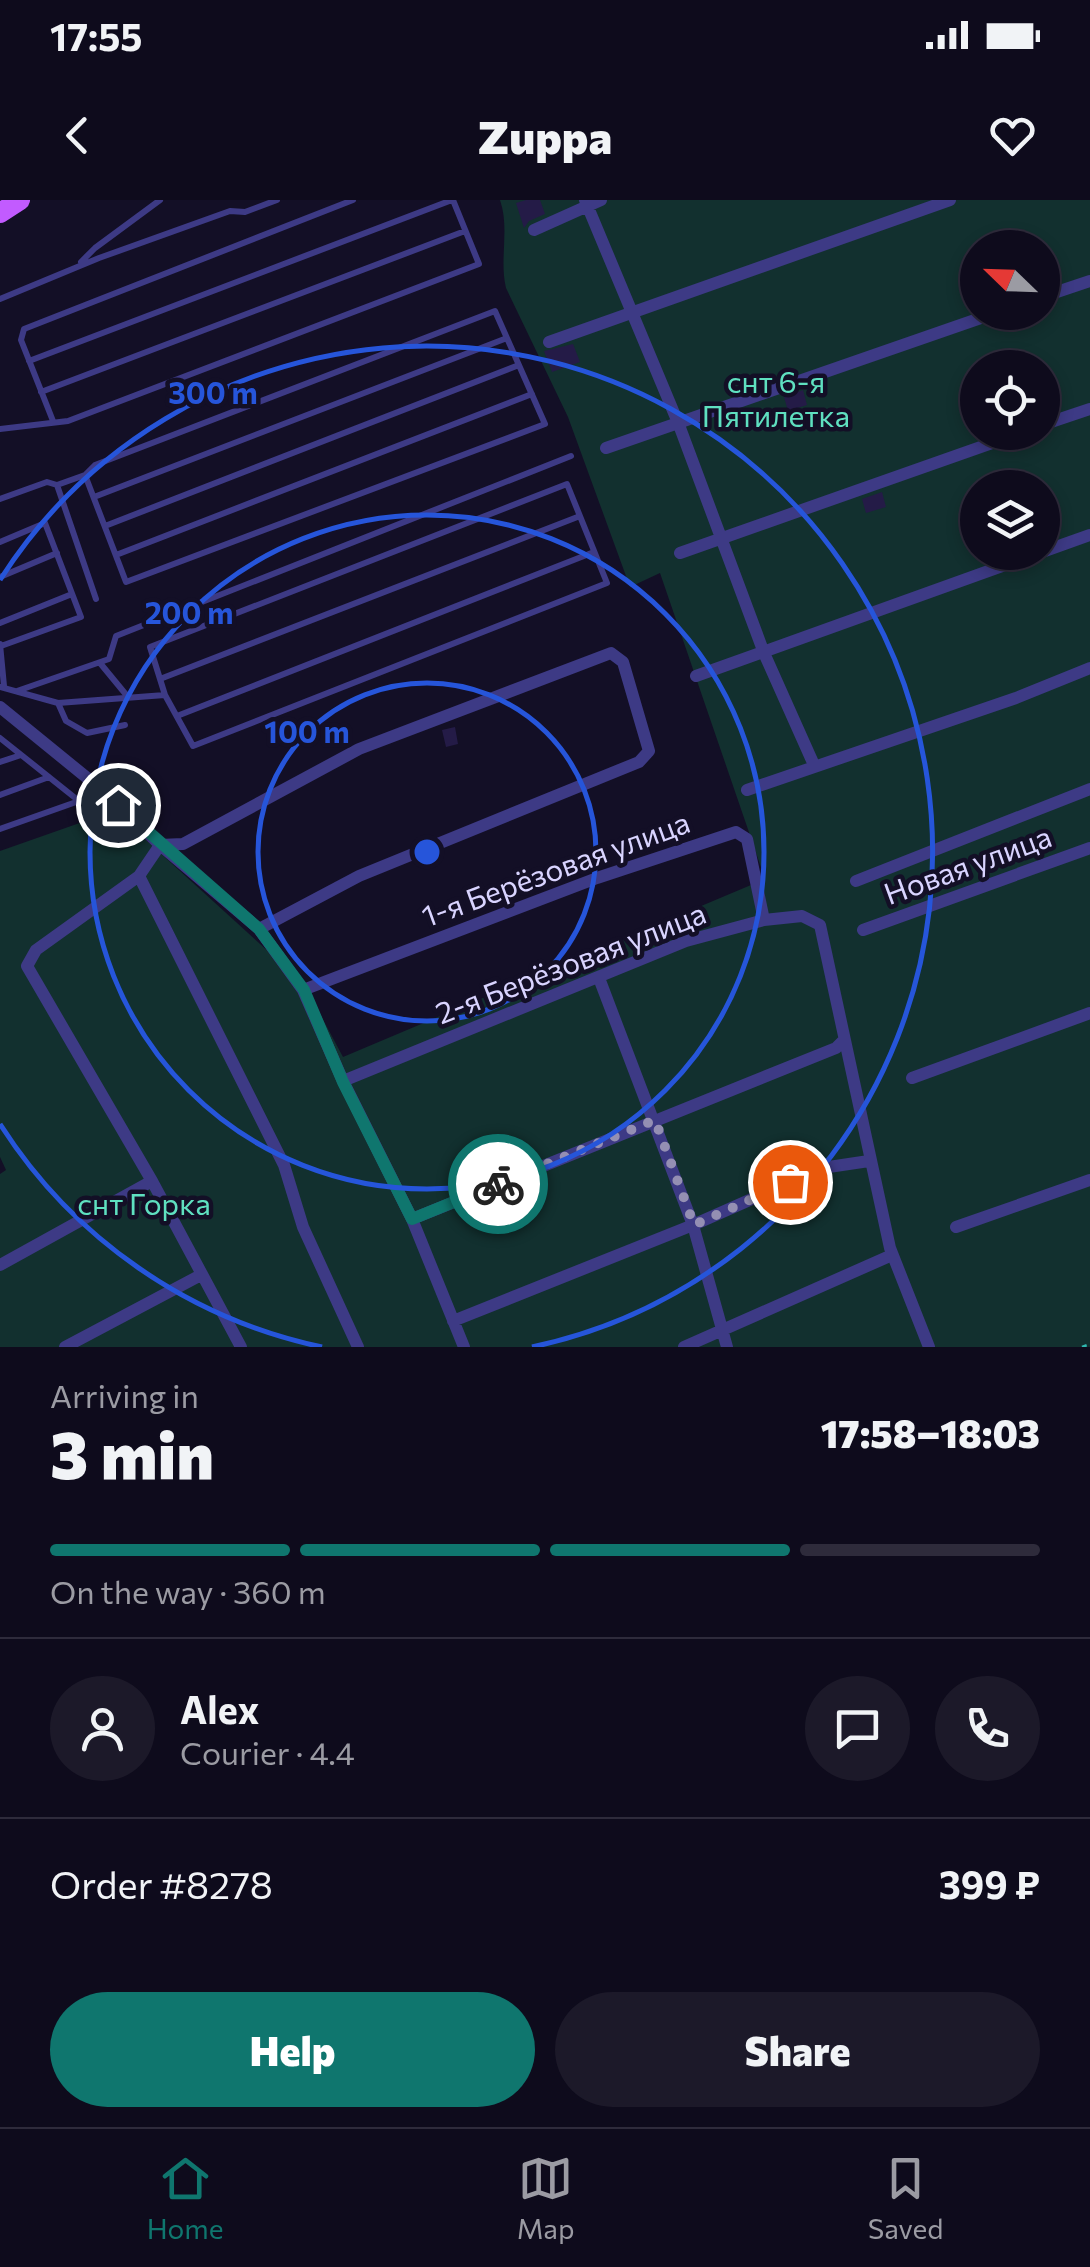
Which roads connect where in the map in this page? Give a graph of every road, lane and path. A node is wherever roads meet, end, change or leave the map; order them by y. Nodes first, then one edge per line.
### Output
1 (20, 200) edge
2 (160, 200) edge
3 (278, 200) edge
4 (354, 200) edge
5 (452, 200) edge
6 (601, 200) edge
7 (950, 200) edge
8 (586, 202) edge
9 (0, 213) edge
10 (534, 230) dead end
11 (465, 231) junction
12 (77, 267) junction
13 (1090, 281) edge
14 (1060, 291) edge
15 (0, 299) edge
16 (632, 313) junction
17 (960, 325) edge
18 (507, 338) junction
19 (549, 342) dead end
20 (29, 361) junction
21 (519, 366) junction
22 (42, 392) junction
23 (532, 394) junction
24 (1090, 408) edge
25 (1060, 419) edge
26 (53, 421) junction
27 (679, 425) junction
28 (0, 430) edge
29 (606, 448) dead end
30 (971, 450) edge
31 (571, 456) dead end
32 (85, 475) junction
33 (57, 484) junction
34 (94, 497) junction
35 (0, 499) edge
36 (580, 516) junction
37 (105, 526) junction
38 (1090, 535) edge
39 (721, 538) junction
40 (0, 542) edge
41 (1060, 546) edge
42 (594, 552) junction
43 (680, 553) dead end
44 (56, 554) junction
45 (116, 555) junction
46 (992, 570) edge
47 (0, 577) edge
48 (72, 594) junction
49 (96, 598) dead end
50 (0, 623) edge
51 (0, 645) edge
52 (764, 652) junction
53 (100, 663) junction
54 (1090, 668) edge
55 (696, 676) dead end
56 (160, 679) junction
57 (2, 686) edge
58 (17, 691) junction
59 (165, 696) junction
60 (129, 698) junction
61 (58, 702) junction
62 (0, 707) edge
63 (177, 716) junction
64 (125, 726) dead end
65 (0, 738) edge
66 (21, 755) junction
67 (0, 762) edge
68 (814, 765) junction
69 (48, 777) junction
70 (1090, 789) edge
71 (747, 790) dead end
72 (0, 795) edge
73 (0, 829) edge
74 (160, 845) junction
75 (1090, 848) edge
76 (139, 876) junction
77 (856, 881) dead end
78 (764, 920) junction
79 (259, 929) junction
80 (862, 930) dead end
81 (599, 978) junction
82 (304, 990) junction
83 (1090, 1013) edge
84 (844, 1040) junction
85 (912, 1078) dead end
86 (343, 1082) junction
87 (655, 1120) junction
88 (869, 1160) junction
89 (1090, 1180) edge
90 (152, 1181) junction
91 (412, 1219) junction
92 (694, 1225) junction
93 (956, 1227) dead end
94 (892, 1254) junction
95 (0, 1265) edge
96 (201, 1275) junction
97 (453, 1322) junction
98 (724, 1340) edge
99 (1090, 1344) edge
100 (66, 1347) edge
101 (241, 1347) edge
102 (358, 1347) edge
103 (464, 1347) edge
104 (684, 1347) edge
105 (928, 1347) edge
106 (1082, 1347) edge

1 - 9 main road
2 - 12 lane
3 - 12 lane
4 - 20 lane
5 - 11 lane
5 - 20 lane
6 - 8 street
7 - 16 street
8 - 10 street
8 - 16 street
11 - 22 lane
11 - 26 lane
12 - 15 lane
13 - 14 street
16 - 19 street
16 - 27 street
17 - 27 street
18 - 21 lane
18 - 32 lane
18 - 34 lane
20 - 22 lane
21 - 23 lane
21 - 37 lane
22 - 26 lane
23 - 45 lane
23 - 45 lane
24 - 25 street
26 - 28 lane
27 - 29 street
27 - 39 street
30 - 39 street
31 - 53 lane
32 - 33 lane
32 - 34 lane
33 - 35 lane
33 - 49 lane
34 - 37 lane
36 - 42 lane
36 - 56 lane
36 - 56 lane
37 - 45 lane
38 - 41 street
39 - 43 street
39 - 52 street
40 - 44 lane
42 - 63 lane
42 - 63 lane
44 - 47 lane
44 - 48 lane
46 - 52 street
48 - 50 lane
48 - 51 lane
51 - 57 lane
52 - 55 street
52 - 68 street
53 - 58 lane
53 - 60 lane
54 - 68 street
56 - 59 lane
57 - 58 lane
58 - 61 lane
59 - 60 lane
59 - 63 lane
60 - 61 lane
61 - 64 lane
62 - 74 street
65 - 66 lane
66 - 67 lane
66 - 69 lane
68 - 71 street
69 - 72 lane
69 - 73 lane
70 - 77 street
74 - 76 street
74 - 79 street
74 - 79 street
75 - 80 street, Новая улица
76 - 90 street
76 - 102 street
78 - 81 street, 2-я Берёзовая улица
78 - 82 street, 1-я Берёзовая улица
78 - 84 street, 2-я Берёзовая улица
79 - 82 street
81 - 86 street, 2-я Берёзовая улица
81 - 87 street
82 - 86 street
83 - 85 street
84 - 87 street
84 - 88 street
86 - 91 street
87 - 91 street
87 - 92 street
88 - 92 street
88 - 94 street
89 - 93 street
90 - 95 street
90 - 96 street
91 - 97 street
92 - 97 street
92 - 98 street
94 - 98 street
94 - 105 street
96 - 100 street
96 - 101 street
97 - 103 street
98 - 104 street
99 - 106 path

